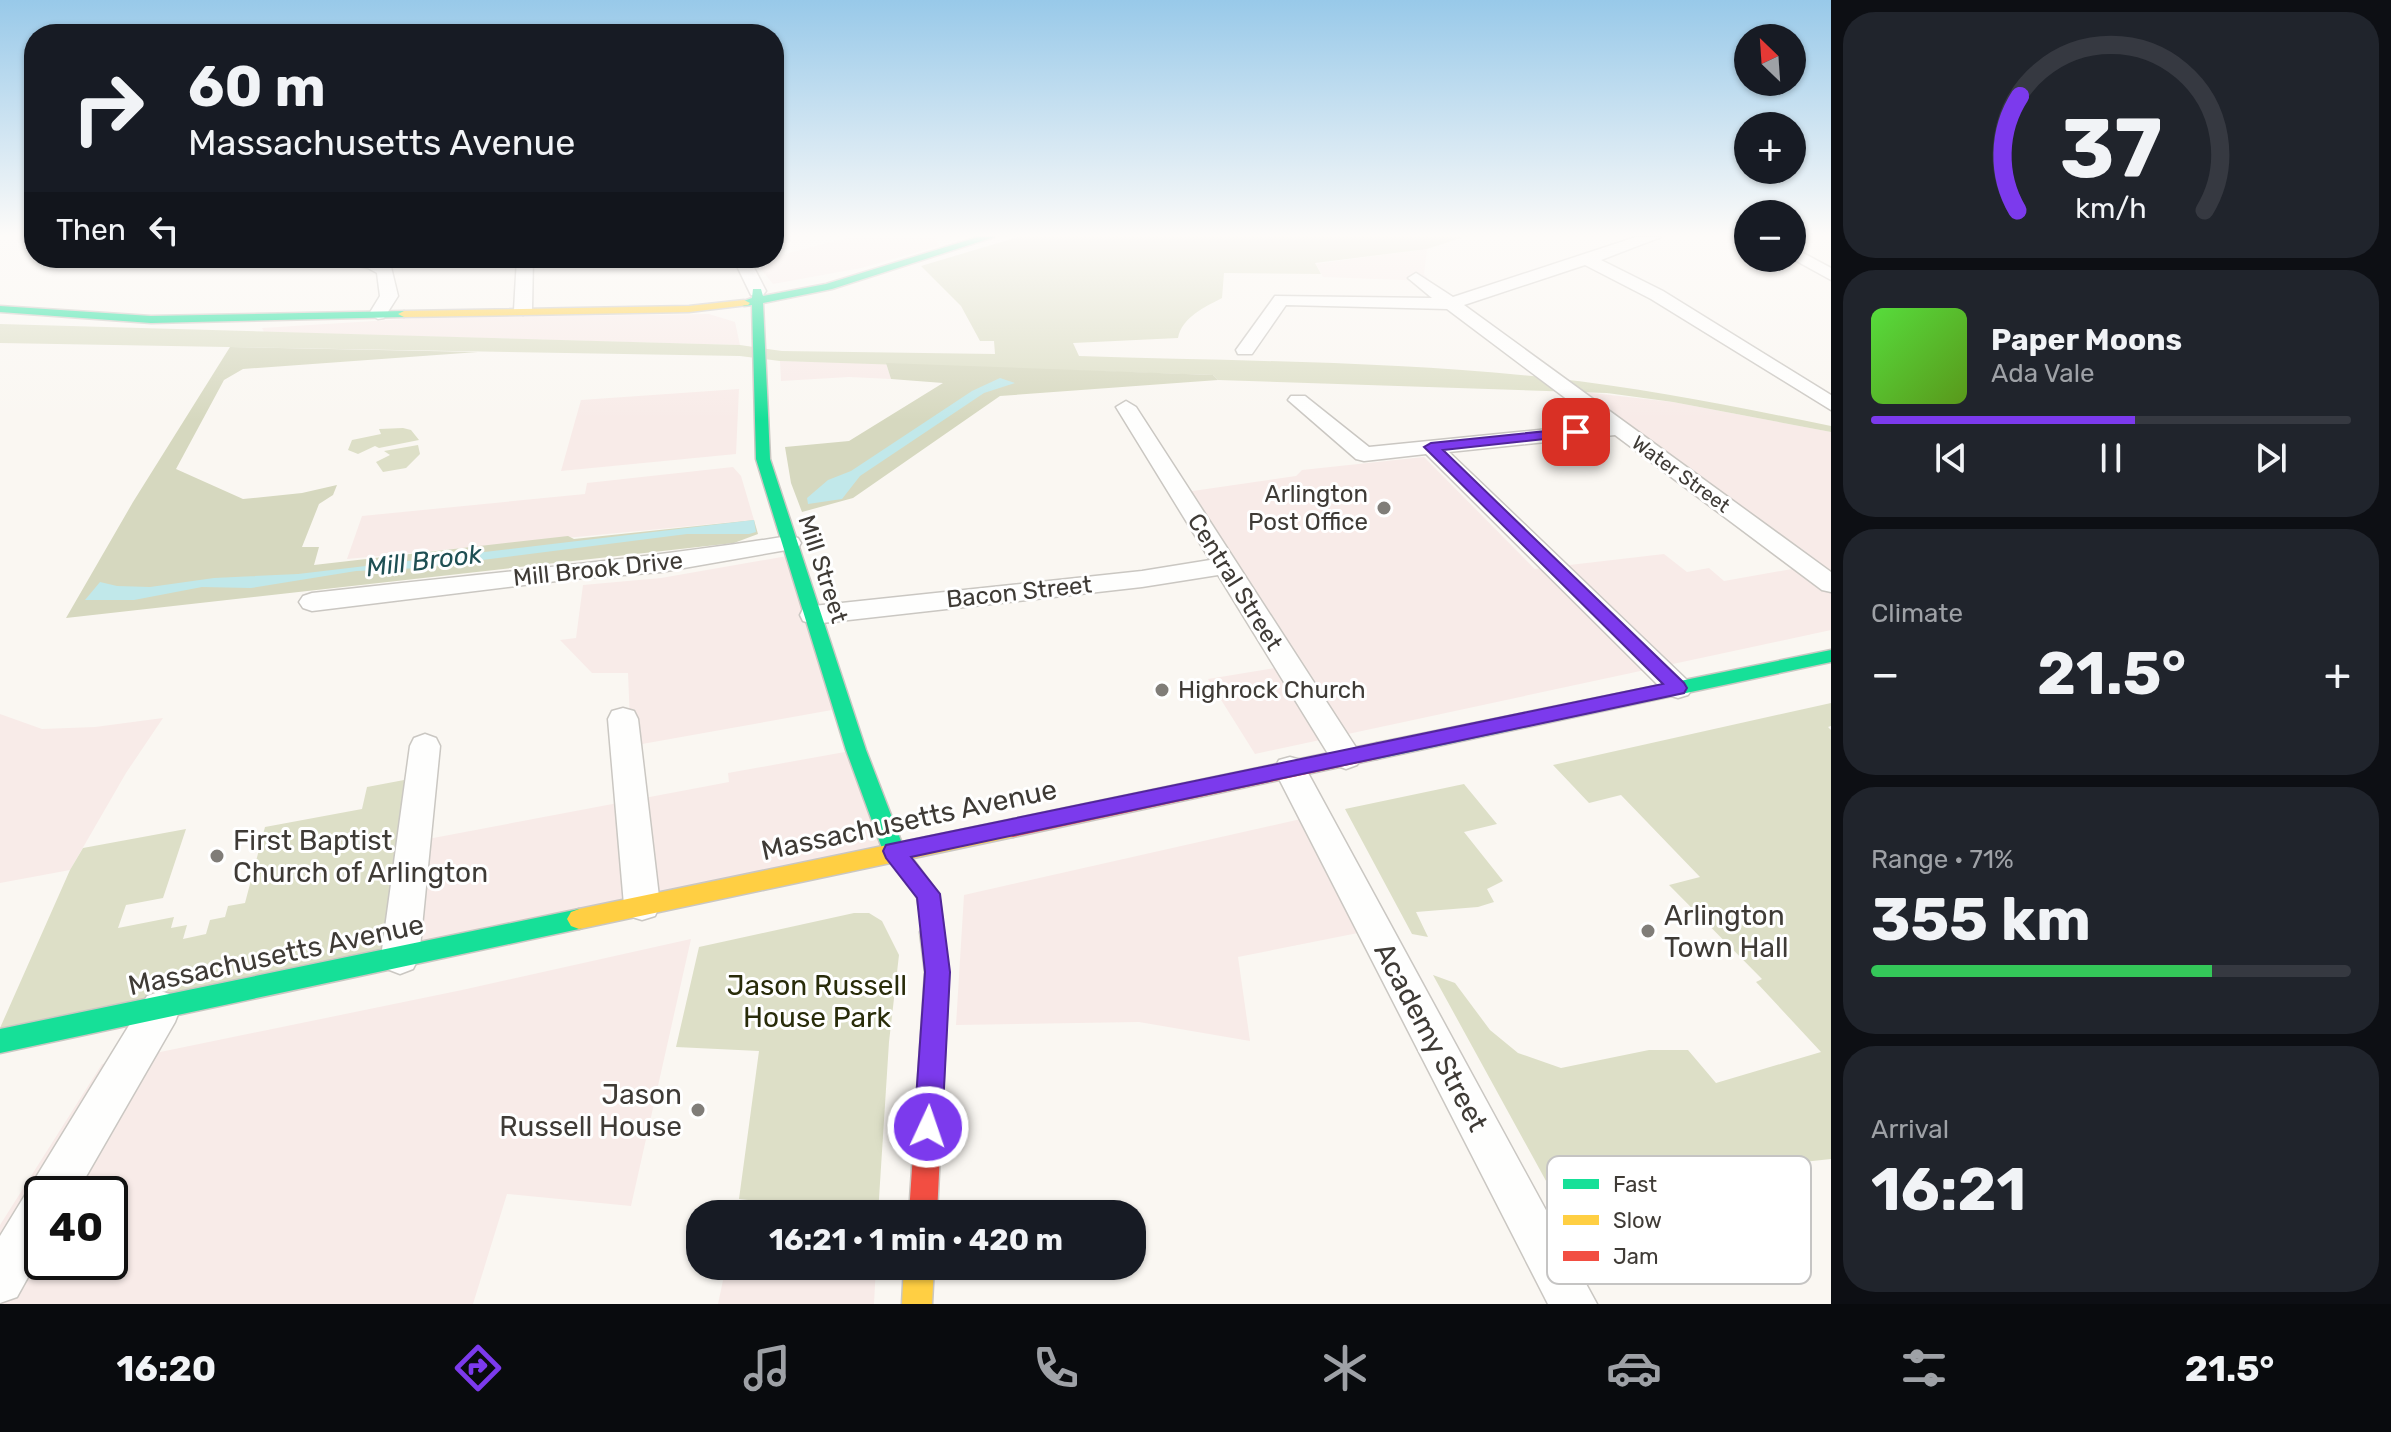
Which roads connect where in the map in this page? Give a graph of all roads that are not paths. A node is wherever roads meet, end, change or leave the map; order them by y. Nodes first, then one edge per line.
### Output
1 (388, 298) edge
2 (523, 298) edge
3 (732, 298) edge
4 (757, 298) edge
5 (1442, 298) edge
6 (1469, 298) edge
7 (1662, 298) edge
8 (1450, 304) junction
9 (0, 309) edge
10 (523, 310) junction
11 (378, 314) junction
12 (1245, 350) dead end
13 (1808, 388) junction
14 (1831, 388) edge
15 (1298, 400) dead end
16 (1831, 404) edge
17 (1126, 407) dead end
18 (1619, 428) junction
19 (1431, 447) junction
20 (789, 543) junction
21 (1224, 566) junction
22 (1831, 584) edge
23 (312, 602) dead end
24 (813, 615) junction
25 (1831, 656) edge
26 (1678, 688) junction
27 (623, 719) dead end
28 (425, 746) dead end
29 (1346, 757) junction
30 (1290, 769) junction
31 (894, 851) junction
32 (642, 905) junction
33 (400, 957) junction
34 (161, 1008) junction
35 (0, 1041) edge
36 (62, 1176) edge
37 (924, 1200) edge
38 (24, 1239) edge
39 (1547, 1255) edge
40 (0, 1280) edge
41 (918, 1280) edge
42 (1562, 1284) edge
43 (917, 1304) edge
44 (1573, 1304) edge

1 - 11 street
2 - 10 street
3 - 10 main road
4 - 20 main road, Mill Street
5 - 8 street, Water Street
6 - 8 street
7 - 13 street
8 - 12 street
8 - 18 street, Water Street
9 - 11 main road
10 - 11 main road
13 - 14 street
13 - 16 street
15 - 19 street
17 - 21 street, Central Street
18 - 19 street
18 - 22 street, Water Street
19 - 26 street
20 - 23 street, Mill Brook Drive
20 - 24 main road, Mill Street
21 - 24 street, Bacon Street
21 - 29 street, Central Street
24 - 31 main road, Mill Street
25 - 26 main road, Massachusetts Avenue
26 - 29 main road, Massachusetts Avenue
27 - 32 street
28 - 33 street
29 - 30 main road, Massachusetts Avenue
30 - 31 main road, Massachusetts Avenue
30 - 39 street, Academy Street
31 - 32 main road, Massachusetts Avenue
31 - 37 main road, Mill Street
32 - 33 main road, Massachusetts Avenue
33 - 34 main road, Massachusetts Avenue
34 - 35 main road, Massachusetts Avenue
34 - 36 street
38 - 40 street
41 - 43 main road
42 - 44 street, Academy Street

